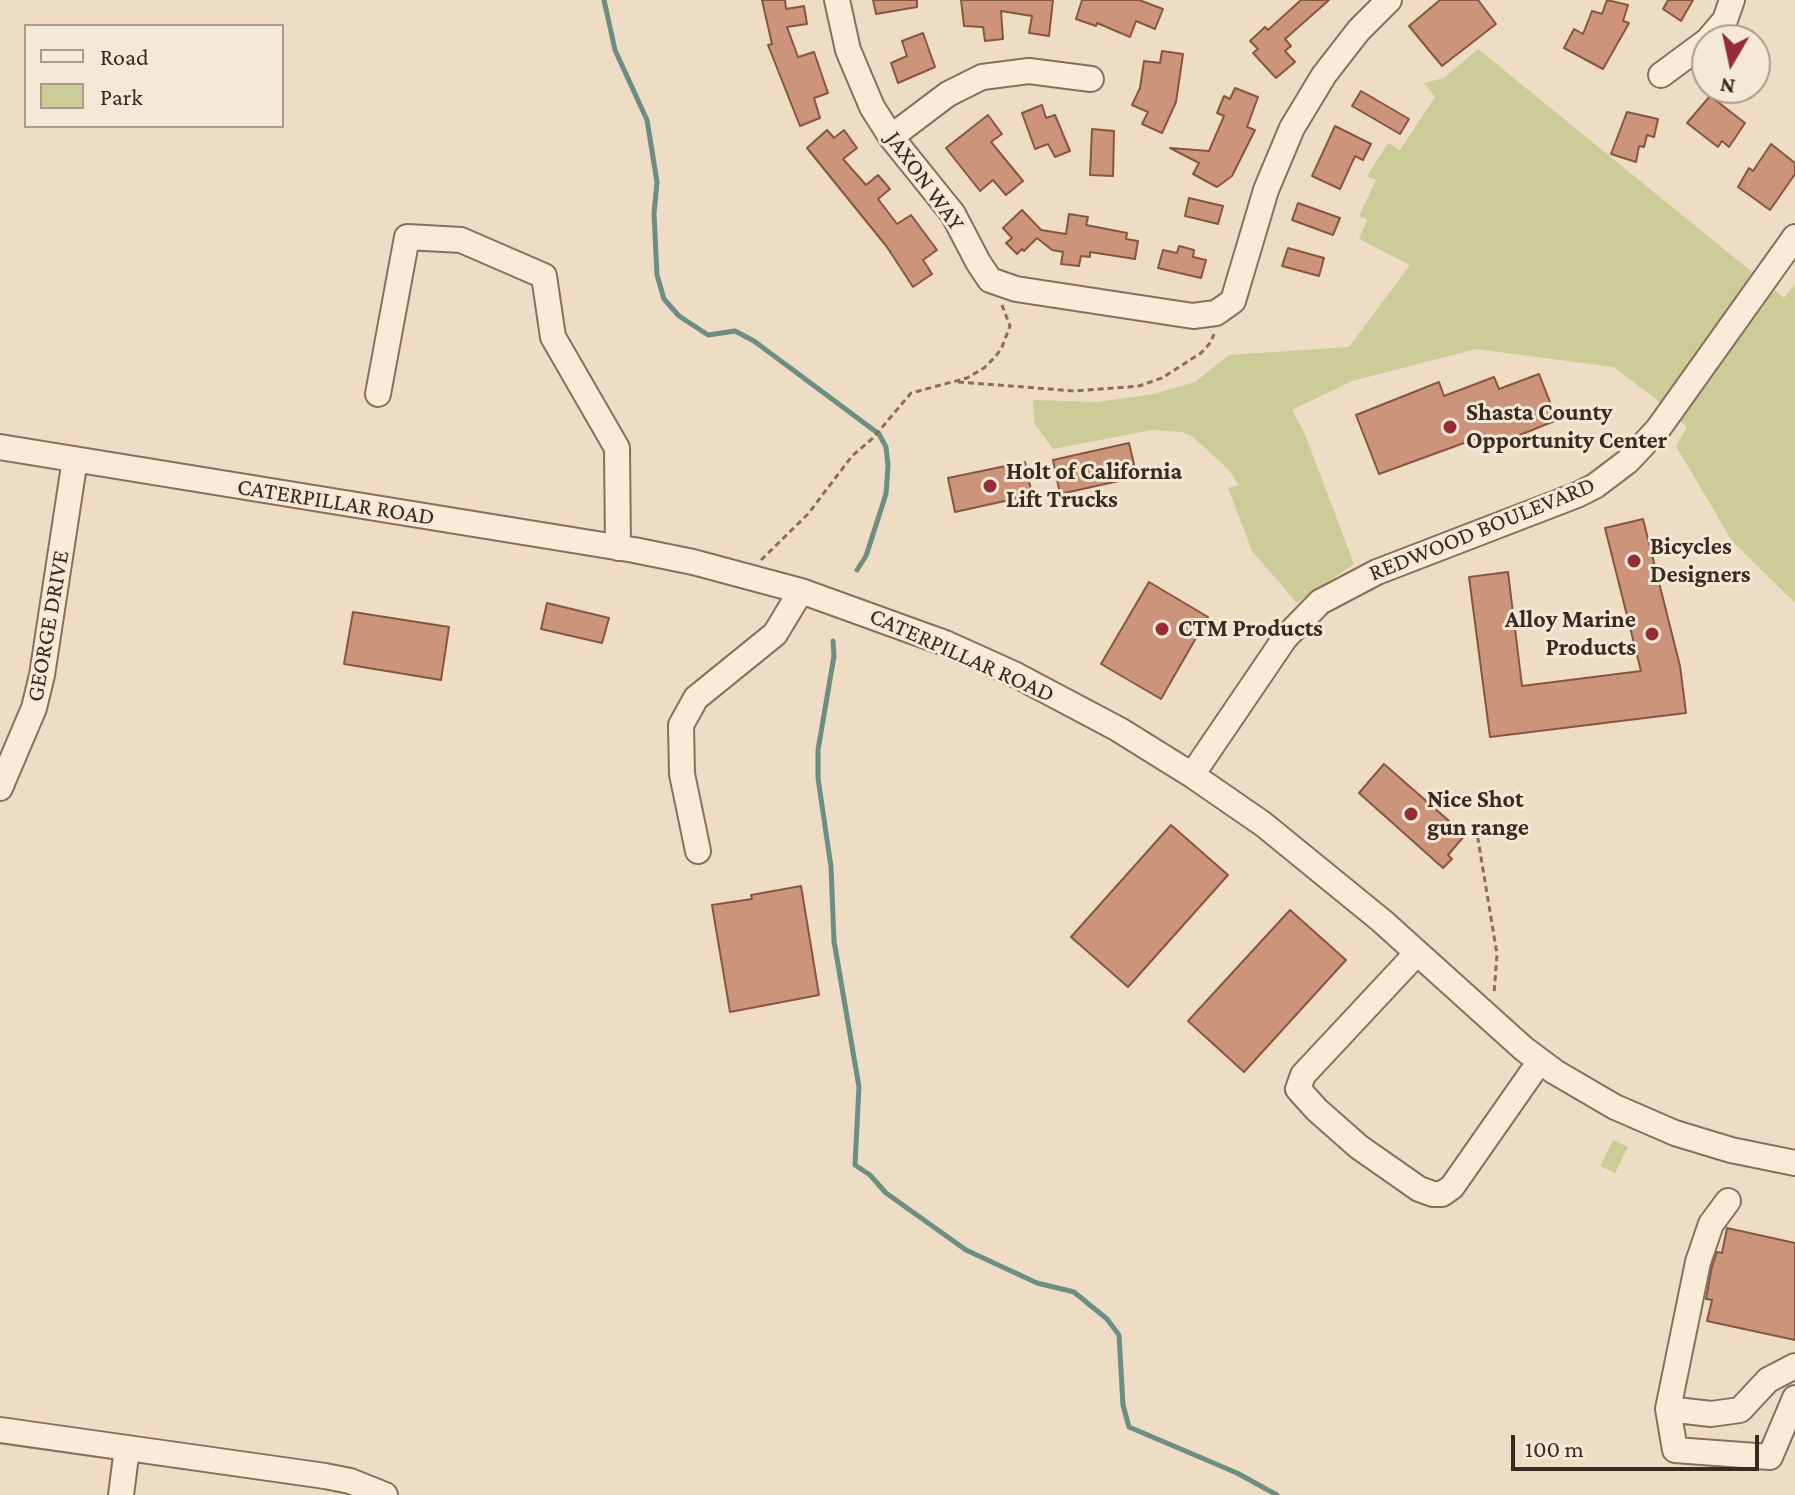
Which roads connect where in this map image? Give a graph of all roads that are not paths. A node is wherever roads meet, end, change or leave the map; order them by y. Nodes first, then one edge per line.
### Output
1 (837, 0) edge
2 (1389, 0) edge
3 (1732, 0) edge
4 (1721, 24) edge
5 (1691, 52) edge
6 (1661, 75) dead end
7 (1091, 79) dead end
8 (891, 137) junction
9 (1795, 237) edge
10 (378, 394) dead end
11 (0, 447) edge
12 (75, 459) junction
13 (618, 548) junction
14 (801, 591) junction
15 (1192, 775) junction
16 (0, 788) edge
17 (698, 851) dead end
18 (1417, 953) junction
19 (1540, 1061) junction
20 (1795, 1163) edge
21 (1728, 1201) dead end
22 (1795, 1366) edge
23 (1792, 1405) edge
24 (1668, 1409) junction
25 (1740, 1410) junction
26 (0, 1430) edge
27 (1787, 1438) edge
28 (127, 1448) junction
29 (121, 1495) edge
30 (385, 1495) edge

1 - 8 street, JAXON WAY
2 - 8 street, JAXON WAY
3 - 4 street
5 - 6 street
7 - 8 street
9 - 15 street, REDWOOD BOULEVARD
10 - 13 street
11 - 12 street, CATERPILLAR ROAD
12 - 13 street, CATERPILLAR ROAD
12 - 16 street, GEORGE DRIVE
13 - 14 street, CATERPILLAR ROAD
14 - 15 street, CATERPILLAR ROAD
14 - 17 street
15 - 18 street, CATERPILLAR ROAD
18 - 19 street, CATERPILLAR ROAD
18 - 19 street
19 - 20 street, CATERPILLAR ROAD
21 - 24 street
22 - 25 street
23 - 25 street
23 - 27 street
24 - 25 street
24 - 27 street
26 - 28 street
28 - 29 street
28 - 30 street

